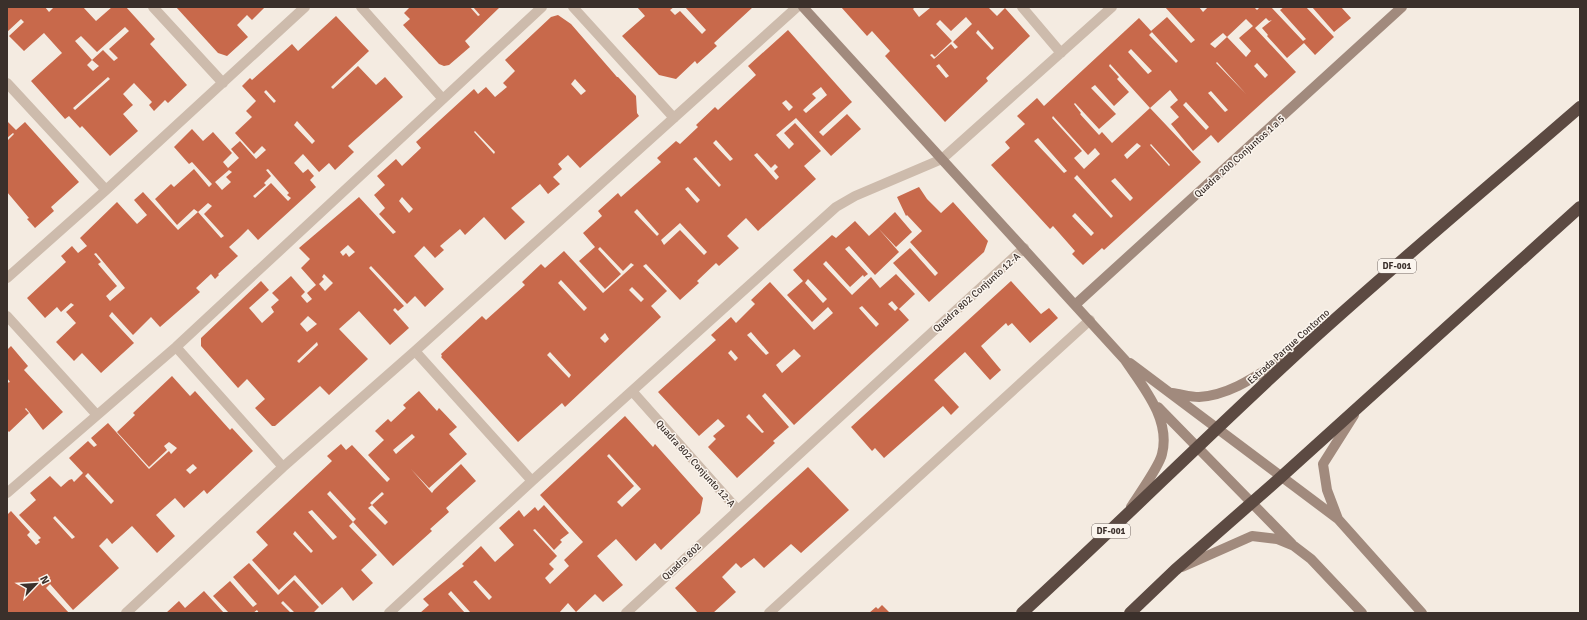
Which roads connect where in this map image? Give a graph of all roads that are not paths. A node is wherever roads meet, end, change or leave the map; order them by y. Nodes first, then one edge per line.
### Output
1 (153, 7) edge
2 (305, 7) edge
3 (361, 7) edge
4 (542, 7) edge
5 (573, 7) edge
6 (797, 7) edge
7 (803, 7) edge
8 (1022, 7) edge
9 (1112, 7) edge
10 (1402, 7) edge
11 (1061, 53) junction
12 (7, 83) edge
13 (222, 83) junction
14 (442, 98) junction
15 (1580, 107) edge
16 (674, 118) junction
17 (942, 159) junction
18 (106, 190) junction
19 (1580, 207) edge
20 (1024, 248) junction
21 (7, 278) edge
22 (1076, 304) junction
23 (7, 316) edge
24 (1090, 320) junction
25 (1305, 346) junction
26 (176, 347) junction
27 (415, 351) junction
28 (1125, 360) junction
29 (632, 391) junction
30 (1170, 393) junction
31 (1151, 400) junction
32 (1362, 403) junction
33 (96, 414) junction
34 (1217, 427) junction
35 (1198, 447) junction
36 (283, 467) junction
37 (1281, 477) junction
38 (532, 481) junction
39 (7, 493) edge
40 (1252, 502) junction
41 (737, 509) junction
42 (1125, 516) junction
43 (1338, 520) junction
44 (1294, 546) junction
45 (1175, 570) junction
46 (126, 613) edge
47 (389, 613) edge
48 (626, 613) edge
49 (769, 613) edge
50 (1022, 613) edge
51 (1130, 613) edge
52 (1362, 613) edge
53 (1422, 613) edge

1 - 13 street
2 - 13 street
3 - 14 street
4 - 14 street
5 - 16 street
6 - 16 street
7 - 17 street
8 - 11 street
9 - 11 street
10 - 22 street, Quadra 200 Conjuntos 1 a 5
11 - 17 street
12 - 18 street
13 - 18 street
14 - 26 street
15 - 25 highway, Estrada Parque Contorno / DF-001
16 - 27 street
17 - 20 street
17 - 29 street
18 - 21 street
19 - 32 highway
20 - 22 street
20 - 41 street, Quadra 802 Conjunto 12-A
22 - 24 street
23 - 33 street
24 - 28 street
24 - 49 street
25 - 30 street
25 - 34 highway, Estrada Parque Contorno / DF-001
26 - 33 street
26 - 36 street
27 - 36 street
27 - 38 street
28 - 30 street
28 - 31 street
29 - 38 street
29 - 41 street, Quadra 802 Conjunto 12-A
30 - 34 street
31 - 35 street
31 - 42 street
32 - 37 highway
32 - 43 street
33 - 39 street
34 - 35 highway, Estrada Parque Contorno / DF-001
34 - 37 street
35 - 40 street
35 - 42 highway, Estrada Parque Contorno / DF-001
36 - 46 street
37 - 40 highway
37 - 43 street
38 - 47 street
40 - 44 street
40 - 45 highway
41 - 48 street, Quadra 802
42 - 50 highway, Estrada Parque Contorno / DF-001
43 - 53 street
44 - 45 street
44 - 52 street
45 - 51 highway

